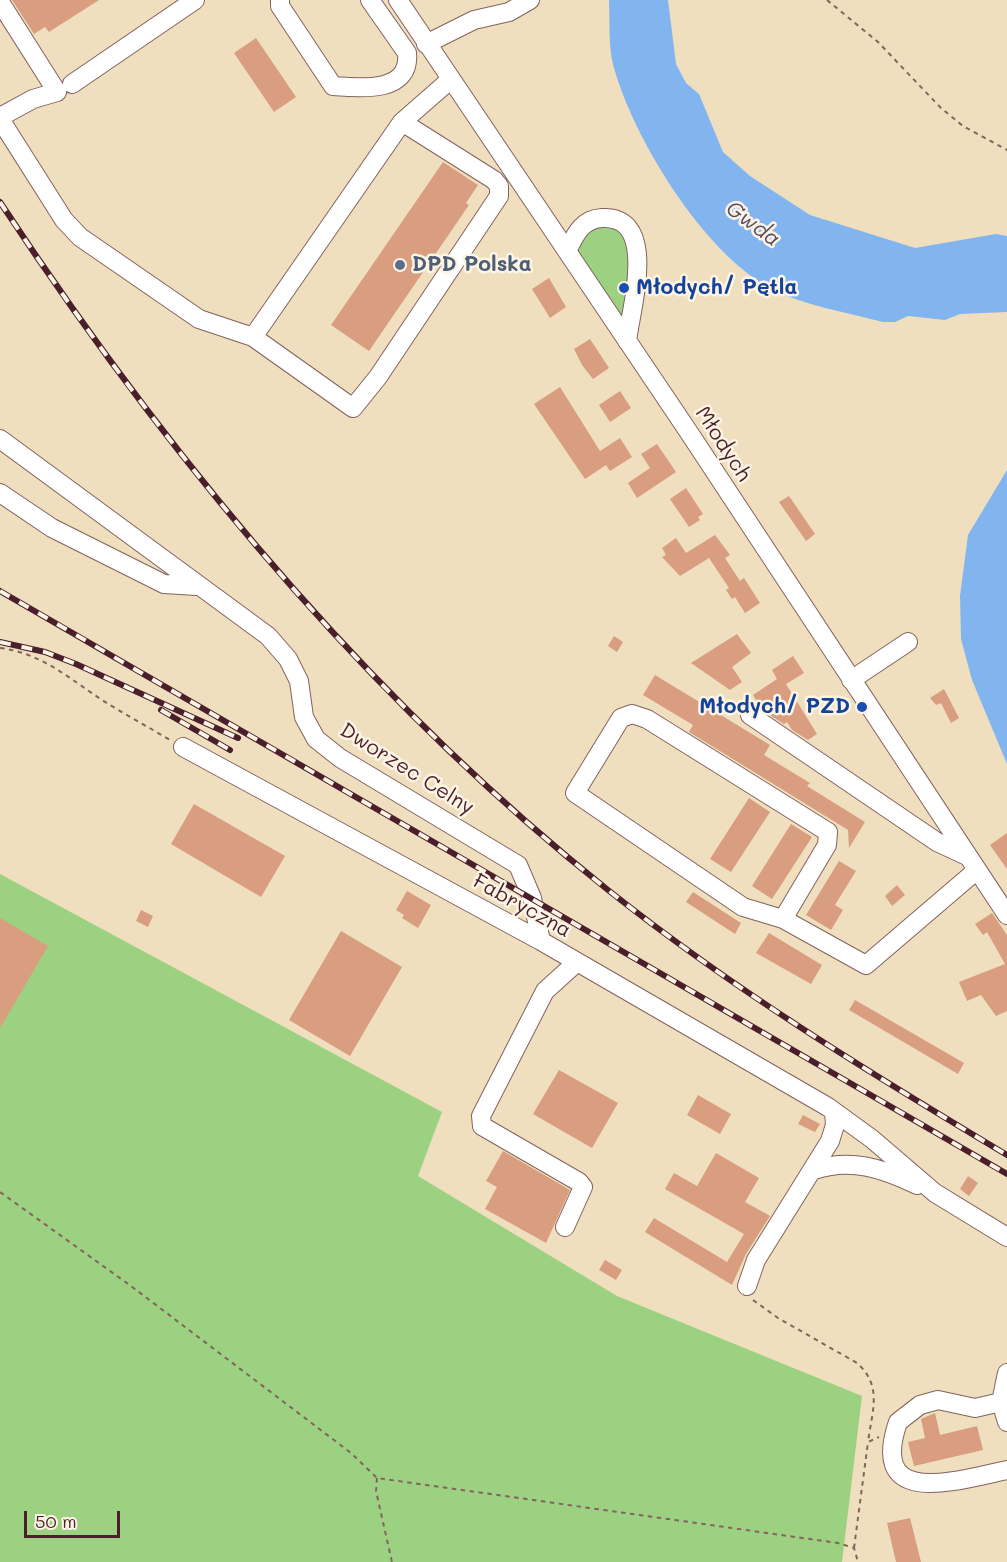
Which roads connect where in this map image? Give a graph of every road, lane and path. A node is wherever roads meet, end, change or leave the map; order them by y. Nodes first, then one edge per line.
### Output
1 (195, 0) edge
2 (280, 0) edge
3 (370, 0) edge
4 (398, 0) edge
5 (530, 0) edge
6 (827, 0) edge
7 (0, 2) edge
8 (426, 44) junction
9 (450, 81) junction
10 (72, 84) dead end
11 (0, 118) edge
12 (402, 122) junction
13 (1007, 150) edge
14 (567, 251) junction
15 (253, 337) junction
16 (627, 341) junction
17 (0, 439) edge
18 (0, 493) edge
19 (197, 586) junction
20 (908, 642) dead end
21 (0, 648) edge
22 (851, 680) junction
23 (750, 714) dead end
24 (183, 747) joint
25 (972, 863) junction
26 (1007, 915) edge
27 (783, 919) junction
28 (541, 941) junction
29 (577, 962) junction
30 (834, 1112) junction
31 (814, 1170) junction
32 (0, 1192) edge
33 (935, 1193) junction
34 (565, 1227) dead end
35 (1007, 1238) edge
36 (747, 1286) joint
37 (1007, 1373) edge
38 (1001, 1402) junction
39 (1007, 1422) edge
40 (894, 1434) junction
41 (868, 1442) junction
42 (1007, 1470) edge
43 (377, 1478) junction
44 (854, 1548) junction
45 (392, 1562) edge
46 (858, 1562) edge

1 - 10 street
2 - 3 street
4 - 8 street, Młodych
5 - 8 street
6 - 13 path
7 - 11 street
8 - 9 street, Młodych
9 - 12 street
9 - 14 street, Młodych
11 - 15 street
12 - 15 street
12 - 15 street
14 - 16 street, Młodych
14 - 16 street
16 - 22 street, Młodych
17 - 19 street, Dworzec Celny
18 - 19 street
19 - 28 street, Dworzec Celny
20 - 22 street
21 - 24 path
22 - 25 street, Młodych
23 - 25 street
24 - 28 street, Fabryczna
25 - 26 street, Młodych
25 - 27 street
27 - 27 street
28 - 29 street, Fabryczna
29 - 30 street, Fabryczna
29 - 34 street
30 - 31 street
30 - 33 street, Fabryczna
31 - 33 street, Fabryczna
31 - 36 street
32 - 43 path
33 - 35 street, Fabryczna
36 - 41 path
37 - 38 street
38 - 39 street
38 - 40 street
40 - 41 path
40 - 42 street
41 - 44 path
43 - 44 path
43 - 45 path
44 - 46 path

